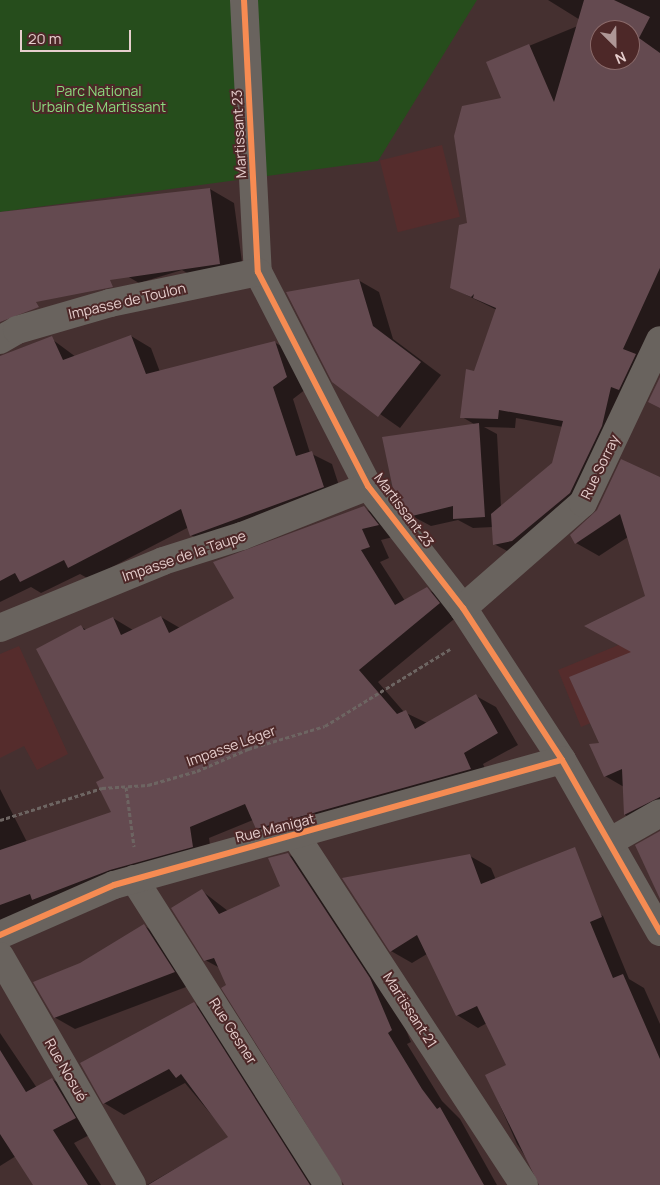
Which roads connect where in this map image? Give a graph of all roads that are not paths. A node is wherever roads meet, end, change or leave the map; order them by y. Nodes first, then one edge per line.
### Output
1 (244, 0) edge
2 (258, 272) junction
3 (0, 340) edge
4 (660, 340) edge
5 (368, 486) junction
6 (462, 608) junction
7 (0, 628) edge
8 (562, 760) junction
9 (660, 814) edge
10 (295, 835) junction
11 (611, 841) junction
12 (134, 879) junction
13 (660, 932) edge
14 (0, 935) edge
15 (0, 956) edge
16 (132, 1185) edge
17 (328, 1185) edge
18 (524, 1185) edge

1 - 2 street, Martissant 23
2 - 3 street, Impasse de Toulon
2 - 5 street, Martissant 23
4 - 6 street, Rue Sorray
5 - 6 street, Martissant 23
5 - 7 street, Impasse de la Taupe
6 - 8 street, Martissant 23
8 - 10 street, Rue Manigat
8 - 11 street, Martissant 23
9 - 11 street
10 - 12 street, Rue Manigat
10 - 18 street, Martissant 21
11 - 13 street, Martissant 23
12 - 14 street, Rue Manigat
12 - 17 street, Rue Gesner
15 - 16 street, Rue Nosué

